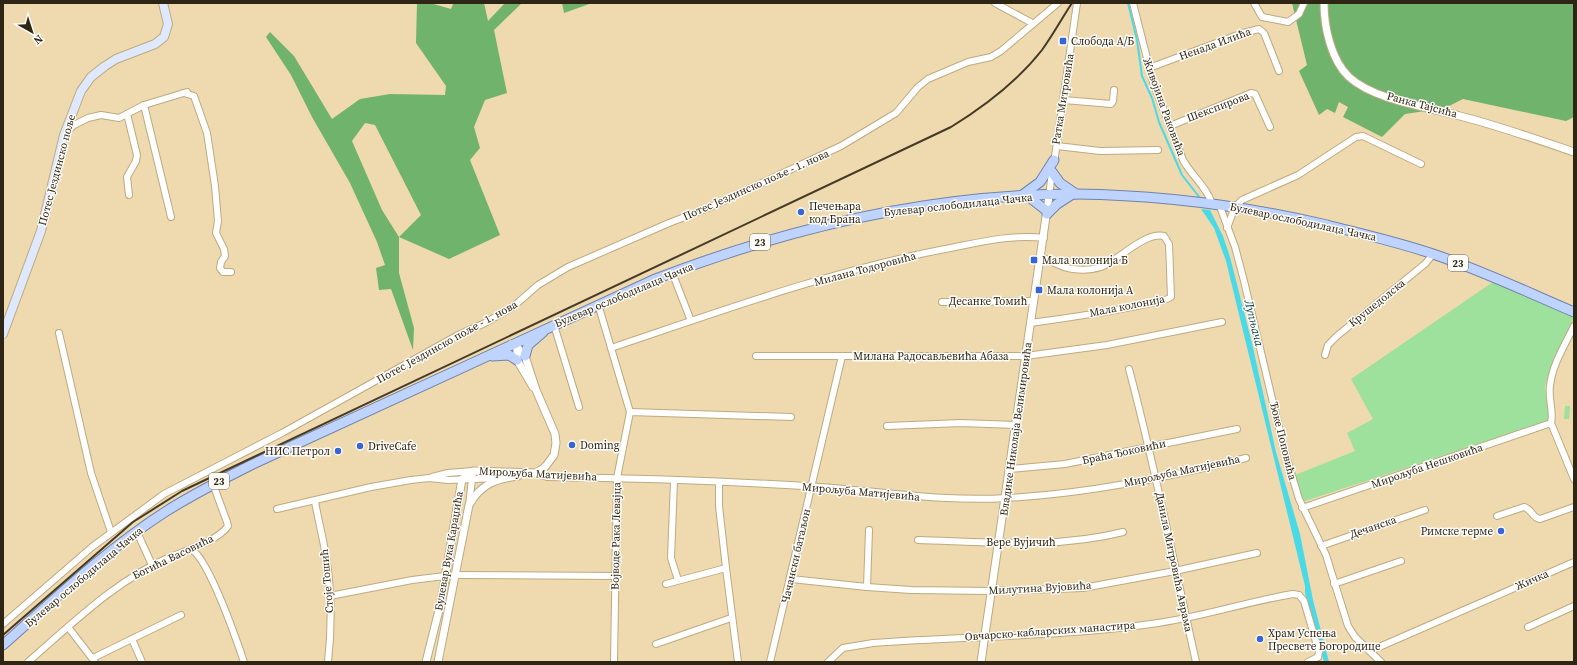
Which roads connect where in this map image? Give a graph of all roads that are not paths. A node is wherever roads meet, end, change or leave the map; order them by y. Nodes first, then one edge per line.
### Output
1 (163, 3) edge
2 (995, 3) edge
3 (1058, 3) edge
4 (1078, 3) edge
5 (1133, 3) edge
6 (1254, 3) edge
7 (1304, 3) edge
8 (1324, 3) edge
9 (1032, 23) junction
10 (1149, 68) junction
11 (1279, 71) dead end
12 (1114, 90) dead end
13 (1064, 100) junction
14 (144, 105) junction
15 (127, 114) junction
16 (1170, 126) junction
17 (1270, 127) dead end
18 (64, 135) junction
19 (1057, 146) junction
20 (1158, 150) dead end
21 (1574, 152) edge
22 (1054, 160) junction
23 (1421, 164) dead end
24 (1052, 172) junction
25 (1074, 194) junction
26 (128, 195) dead end
27 (1049, 196) junction
28 (1025, 197) junction
29 (1216, 204) junction
30 (1235, 207) junction
31 (1047, 213) junction
32 (171, 217) dead end
33 (1227, 228) junction
34 (1044, 238) junction
35 (1433, 254) junction
36 (1041, 257) junction
37 (231, 272) dead end
38 (672, 272) junction
39 (1034, 301) junction
40 (942, 302) dead end
41 (598, 304) junction
42 (1574, 312) edge
43 (691, 321) junction
44 (1222, 322) dead end
45 (1031, 323) junction
46 (1574, 326) edge
47 (550, 327) junction
48 (59, 333) dead end
49 (3, 334) edge
50 (516, 344) junction
51 (611, 348) junction
52 (487, 355) junction
53 (1325, 355) dead end
54 (756, 356) dead end
55 (842, 356) junction
56 (1026, 356) junction
57 (521, 358) junction
58 (1129, 369) dead end
59 (579, 407) dead end
60 (630, 412) junction
61 (791, 417) dead end
62 (1552, 423) junction
63 (1016, 424) junction
64 (887, 426) dead end
65 (1237, 429) dead end
66 (1150, 447) junction
67 (1246, 458) dead end
68 (1010, 469) junction
69 (536, 473) junction
70 (524, 474) junction
71 (473, 475) junction
72 (429, 478) junction
73 (500, 478) junction
74 (617, 478) junction
75 (1155, 478) junction
76 (462, 479) junction
77 (1574, 479) edge
78 (674, 481) junction
79 (719, 482) junction
80 (213, 484) junction
81 (812, 486) junction
82 (1005, 498) junction
83 (314, 502) junction
84 (469, 505) junction
85 (1574, 507) edge
86 (1302, 508) junction
87 (277, 509) dead end
88 (1425, 510) dead end
89 (1497, 516) dead end
90 (869, 530) dead end
91 (111, 532) junction
92 (137, 532) junction
93 (1123, 532) dead end
94 (918, 540) dead end
95 (999, 543) junction
96 (1322, 546) junction
97 (192, 550) junction
98 (1257, 553) dead end
99 (1401, 561) dead end
100 (1574, 562) edge
101 (152, 565) junction
102 (726, 568) junction
103 (1175, 571) junction
104 (456, 575) junction
105 (446, 576) junction
106 (615, 576) junction
107 (791, 579) junction
108 (678, 580) junction
109 (666, 584) dead end
110 (1334, 584) junction
111 (867, 587) junction
112 (991, 591) junction
113 (330, 596) junction
114 (1574, 606) edge
115 (181, 615) dead end
116 (731, 618) junction
117 (1187, 619) junction
118 (3, 624) edge
119 (68, 627) junction
120 (1528, 627) dead end
121 (985, 636) junction
122 (132, 639) junction
123 (656, 644) dead end
124 (3, 645) edge
125 (1370, 651) junction
126 (94, 660) edge
127 (1320, 660) edge
128 (28, 662) edge
129 (142, 662) edge
130 (244, 662) edge
131 (328, 662) edge
132 (426, 662) edge
133 (438, 662) edge
134 (614, 662) edge
135 (738, 662) edge
136 (770, 662) edge
137 (828, 662) edge
138 (981, 662) edge
139 (1196, 662) edge
140 (1308, 662) edge
141 (1381, 662) edge

1 - 18 main road, Потес Јездинско поље
2 - 9 street
3 - 9 street, Потес Јездинско поље - 1. нова
4 - 13 street, Ратка Митровића
5 - 10 street, Живојина Раковића
6 - 7 street
8 - 21 street, Ранка Тајсића
9 - 91 street, Потес Јездинско поље - 1. нова
10 - 11 street, Ненада Илића
10 - 16 street, Живојина Раковића
12 - 13 street
13 - 19 street, Ратка Митровића
14 - 15 street
14 - 32 street
14 - 37 street
15 - 18 street
15 - 26 street
16 - 17 street, Шекспирова
16 - 29 street, Живојина Раковића
18 - 49 main road, Потес Јездинско поље
19 - 20 street
19 - 22 street, Ратка Митровића
22 - 24 street, Ратка Митровића
22 - 28 main road
23 - 30 street
24 - 25 main road
24 - 27 street, Ратка Митровића
25 - 27 main road, Булевар ослободилаца Чачка / 23
25 - 29 main road, Булевар ослободилаца Чачка / 23
25 - 31 main road
27 - 28 main road, Булевар ослободилаца Чачка / 23
27 - 31 street, Владике Николаја Велимировића
28 - 31 main road
28 - 38 main road, Булевар ослободилаца Чачка / 23
29 - 30 main road, Булевар ослободилаца Чачка / 23
29 - 33 street, Ђоке Поповића
30 - 33 street
30 - 35 main road, Булевар ослободилаца Чачка / 23
31 - 34 street, Владике Николаја Велимировића
33 - 86 street, Ђоке Поповића
34 - 36 street, Владике Николаја Велимировића
34 - 43 street, Милана Тодоровића
35 - 42 main road, Булевар ослободилаца Чачка / 23
35 - 53 street, Крушедолска
36 - 39 street, Владике Николаја Велимировића
36 - 45 street, Мала колонија
38 - 41 main road, Булевар ослободилаца Чачка / 23
38 - 43 street
39 - 40 street, Десанке Томић
39 - 45 street, Владике Николаја Велимировића
41 - 47 main road, Булевар ослободилаца Чачка / 23
41 - 51 street, Војводе Рака Левајца
43 - 51 street, Милана Тодоровића
44 - 56 street, Милана Радосављевића Абаза
45 - 56 street, Владике Николаја Велимировића
46 - 62 street
47 - 50 main road, Булевар ослободилаца Чачка / 23
47 - 57 main road
47 - 59 street
48 - 91 street
50 - 52 main road, Булевар ослободилаца Чачка / 23
50 - 57 street
51 - 60 street, Војводе Рака Левајца
52 - 57 main road
52 - 80 main road, Булевар ослободилаца Чачка / 23
54 - 55 street, Милана Радосављевића Абаза
55 - 56 street, Милана Радосављевића Абаза
55 - 81 street, Чачански батаљон
56 - 63 street, Владике Николаја Велимировића
57 - 69 street
58 - 66 street, Данила Митровића Аврама
60 - 61 street
60 - 74 street, Војводе Рака Левајца
62 - 77 street
62 - 86 street, Мирољуба Нешковића
63 - 64 street
63 - 68 street, Владике Николаја Велимировића
65 - 66 street, Браћа Ђоковићи
66 - 68 street, Браћа Ђоковићи
66 - 75 street, Данила Митровића Аврама
67 - 75 street, Мирољуба Матијевића
68 - 82 street, Владике Николаја Велимировића
69 - 70 street, Мирољуба Матијевића
69 - 74 street, Мирољуба Матијевића
70 - 71 street, Мирољуба Матијевића
70 - 73 street
71 - 72 street
71 - 73 street
71 - 76 street, Булевар Вука Караџића
71 - 84 street, Булевар Вука Караџића
72 - 76 street
72 - 83 street
73 - 84 street
74 - 78 street, Мирољуба Матијевића
74 - 106 street, Војводе Рака Левајца
75 - 82 street, Мирољуба Матијевића
75 - 103 street, Данила Митровића Аврама
76 - 105 street, Булевар Вука Караџића
78 - 79 street, Мирољуба Матијевића
78 - 108 street
79 - 81 street, Мирољуба Матијевића
79 - 102 street
80 - 92 main road, Булевар ослободилаца Чачка / 23
80 - 97 street, Богића Васовића
81 - 82 street, Мирољуба Матијевића
81 - 107 street, Чачански батаљон
82 - 95 street, Владике Николаја Велимировића
83 - 87 street
83 - 113 street, Стоје Тошић
84 - 104 street, Булевар Вука Караџића
85 - 89 street
86 - 96 street, Ђоке Поповића
88 - 96 street, Дечанска
90 - 111 street
91 - 118 street, Потес Јездинско поље - 1. нова
92 - 101 street
92 - 124 main road, Булевар ослободилаца Чачка / 23
93 - 95 street, Вере Вујичић
94 - 95 street, Вере Вујичић
95 - 112 street, Владике Николаја Велимировића
96 - 110 street, Ђоке Поповића
97 - 101 street, Богића Васовића
97 - 130 street
98 - 103 street, Милутина Вујовића
99 - 110 street
100 - 125 street, Жичка
101 - 119 street, Богића Васовића
102 - 108 street
102 - 116 street
103 - 112 street, Милутина Вујовића
103 - 117 street, Данила Митровића Аврама
104 - 106 street
104 - 133 street, Булевар Вука Караџића
105 - 113 street
105 - 132 street, Булевар Вука Караџића
106 - 134 street, Војводе Рака Левајца
107 - 111 street, Милутина Вујовића
107 - 136 street, Чачански батаљон
108 - 109 street
110 - 125 street, Ђоке Поповића
111 - 112 street, Милутина Вујовића
112 - 121 street, Владике Николаја Велимировића
113 - 131 street, Стоје Тошић
114 - 120 street
115 - 122 street
116 - 123 street
116 - 135 street
117 - 121 street, Овчарско-кабларских манастира
117 - 127 street, Овчарско-кабларских манастира
117 - 139 street, Данила Митровића Аврама
119 - 126 street
119 - 128 street, Богића Васовића
121 - 137 street, Овчарско-кабларских манастира
121 - 138 street, Владике Николаја Велимировића
122 - 126 street
122 - 129 street
125 - 141 street, Ђоке Поповића
127 - 140 street

